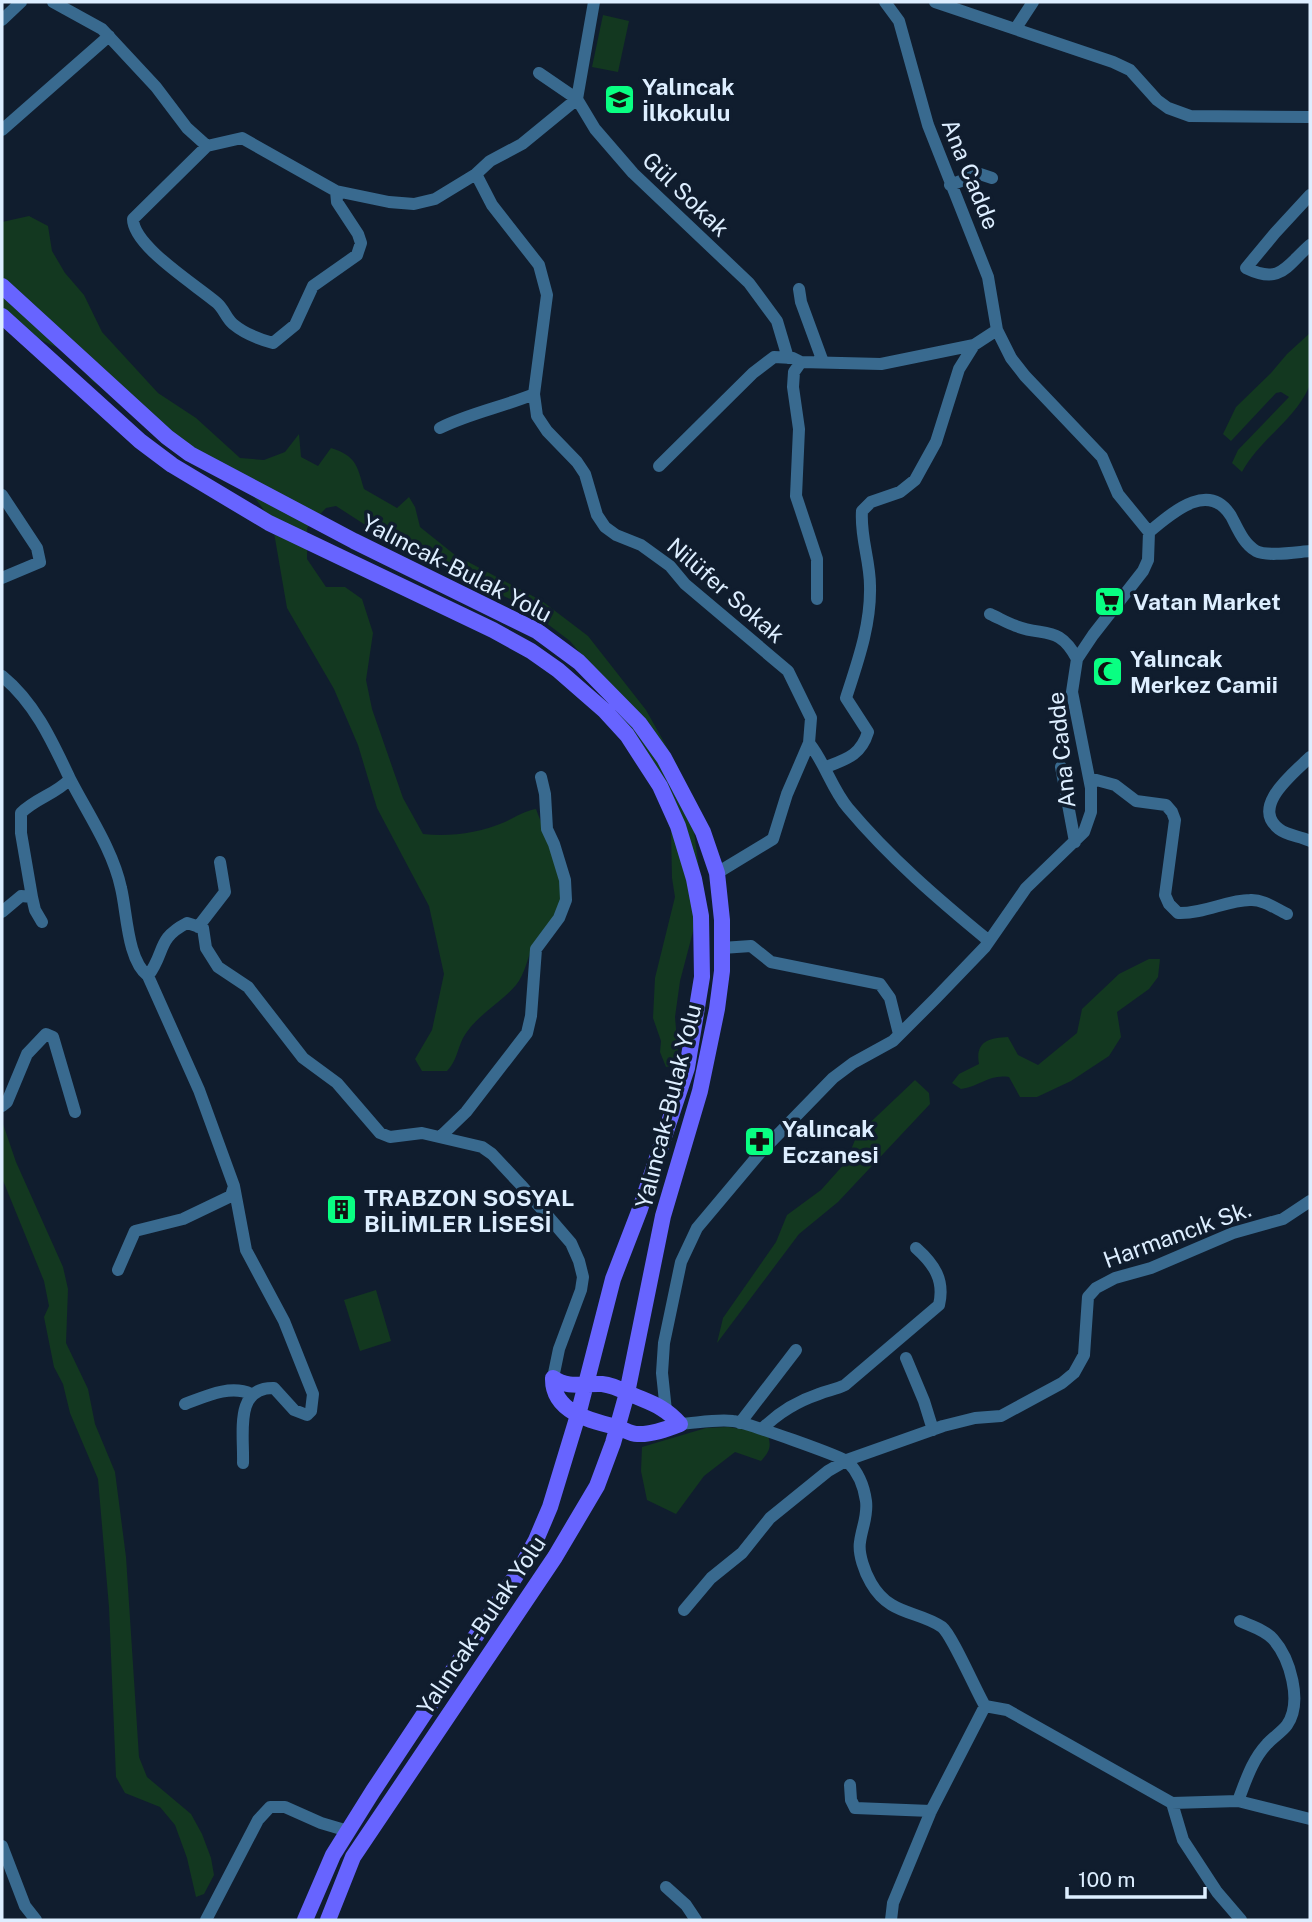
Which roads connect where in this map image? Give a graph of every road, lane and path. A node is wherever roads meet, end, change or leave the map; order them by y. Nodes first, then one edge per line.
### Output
1 (21, 2) edge
2 (53, 2) edge
3 (594, 2) edge
4 (885, 2) edge
5 (935, 2) edge
6 (1033, 2) edge
7 (2, 20) edge
8 (1016, 28) junction
9 (108, 36) junction
10 (539, 73) dead end
11 (577, 99) junction
12 (1310, 117) edge
13 (2, 130) edge
14 (208, 146) junction
15 (476, 174) junction
16 (992, 178) dead end
17 (950, 185) junction
18 (336, 191) junction
19 (1310, 195) edge
20 (1310, 245) edge
21 (2, 286) edge
22 (799, 289) dead end
23 (2, 316) edge
24 (997, 330) junction
25 (974, 345) junction
26 (794, 360) junction
27 (823, 362) junction
28 (534, 394) junction
29 (440, 428) dead end
30 (659, 466) dead end
31 (2, 495) edge
32 (1149, 532) junction
33 (1310, 551) edge
34 (2, 578) edge
35 (817, 599) dead end
36 (990, 614) dead end
37 (1077, 659) junction
38 (2, 676) edge
39 (809, 743) junction
40 (1310, 757) edge
41 (826, 767) junction
42 (1061, 767) dead end
43 (541, 777) dead end
44 (1089, 778) junction
45 (70, 779) junction
46 (1310, 841) edge
47 (1075, 842) junction
48 (220, 862) dead end
49 (717, 873) junction
50 (32, 897) junction
51 (2, 912) edge
52 (1287, 914) dead end
53 (42, 922) dead end
54 (198, 927) junction
55 (989, 941) junction
56 (722, 948) junction
57 (148, 976) junction
58 (899, 1034) junction
59 (2, 1106) edge
60 (75, 1112) dead end
61 (440, 1137) junction
62 (234, 1186) junction
63 (1310, 1201) edge
64 (916, 1248) dead end
65 (118, 1270) dead end
66 (796, 1350) dead end
67 (906, 1358) dead end
68 (553, 1378) junction
69 (584, 1385) junction
70 (627, 1393) junction
71 (251, 1394) junction
72 (185, 1404) dead end
73 (666, 1411) junction
74 (578, 1415) junction
75 (740, 1423) junction
76 (680, 1424) junction
77 (618, 1427) junction
78 (762, 1429) junction
79 (933, 1430) junction
80 (847, 1461) junction
81 (243, 1463) dead end
82 (684, 1610) dead end
83 (1240, 1621) dead end
84 (985, 1706) junction
85 (850, 1785) dead end
86 (1238, 1801) junction
87 (1172, 1803) junction
88 (931, 1811) junction
89 (1310, 1819) edge
90 (348, 1831) junction
91 (2, 1846) edge
92 (666, 1887) dead end
93 (36, 1920) edge
94 (206, 1920) edge
95 (305, 1920) edge
96 (328, 1920) edge
97 (696, 1920) edge
98 (891, 1920) edge
99 (1241, 1920) edge

1 - 7 street
2 - 9 street
3 - 11 street
4 - 17 street, Ana Cadde
5 - 8 street
6 - 8 street
8 - 12 street
9 - 13 street
9 - 14 street
10 - 11 street, Gül Sokak
11 - 15 street
11 - 26 street, Gül Sokak
14 - 18 street
14 - 18 street
15 - 18 street
15 - 28 street, Nilüfer Sokak
16 - 17 street
17 - 24 street, Ana Cadde
19 - 20 street
21 - 49 main road, Yalıncak-Bulak Yolu
22 - 27 street
23 - 69 main road, Yalıncak-Bulak Yolu
24 - 25 street
24 - 32 street, Ana Cadde
25 - 27 street
25 - 41 street
26 - 27 street
26 - 30 street
26 - 35 street
28 - 29 street
28 - 39 street, Nilüfer Sokak
31 - 34 street
32 - 33 street
32 - 37 street, Ana Cadde
36 - 37 street
37 - 44 street, Ana Cadde
38 - 45 street
39 - 41 street
39 - 49 street
40 - 46 street
41 - 55 street
42 - 47 street
43 - 61 street
44 - 47 street, Ana Cadde
44 - 52 street
45 - 50 street
45 - 57 street
47 - 55 street, Ana Cadde
48 - 54 street
49 - 56 main road, Yalıncak-Bulak Yolu
50 - 51 street
50 - 53 street
54 - 57 street
54 - 61 street
55 - 58 street, Ana Cadde
56 - 58 street
56 - 70 main road, Yalıncak-Bulak Yolu
57 - 62 street
58 - 73 street, Ana Cadde
59 - 60 street
61 - 68 street
62 - 65 street
62 - 71 street
63 - 79 street, Harmancık Sk.
64 - 78 street
66 - 75 street
67 - 79 street
68 - 69 main road
68 - 74 main road
69 - 70 main road
69 - 74 main road, Yalıncak-Bulak Yolu
70 - 73 main road
70 - 77 main road, Yalıncak-Bulak Yolu
71 - 72 street
71 - 81 street
73 - 76 main road
74 - 77 main road
74 - 90 main road, Yalıncak-Bulak Yolu
75 - 76 street
75 - 78 street
76 - 77 main road
77 - 96 main road, Yalıncak-Bulak Yolu
78 - 80 street
79 - 80 street, Harmancık Sk.
80 - 82 street, Harmancık Sk.
80 - 84 street
83 - 86 street
84 - 87 street
84 - 88 street
85 - 88 street
86 - 87 street
86 - 89 street
87 - 99 street
88 - 98 street
90 - 94 street
90 - 95 main road, Yalıncak-Bulak Yolu
91 - 93 street
92 - 97 street

